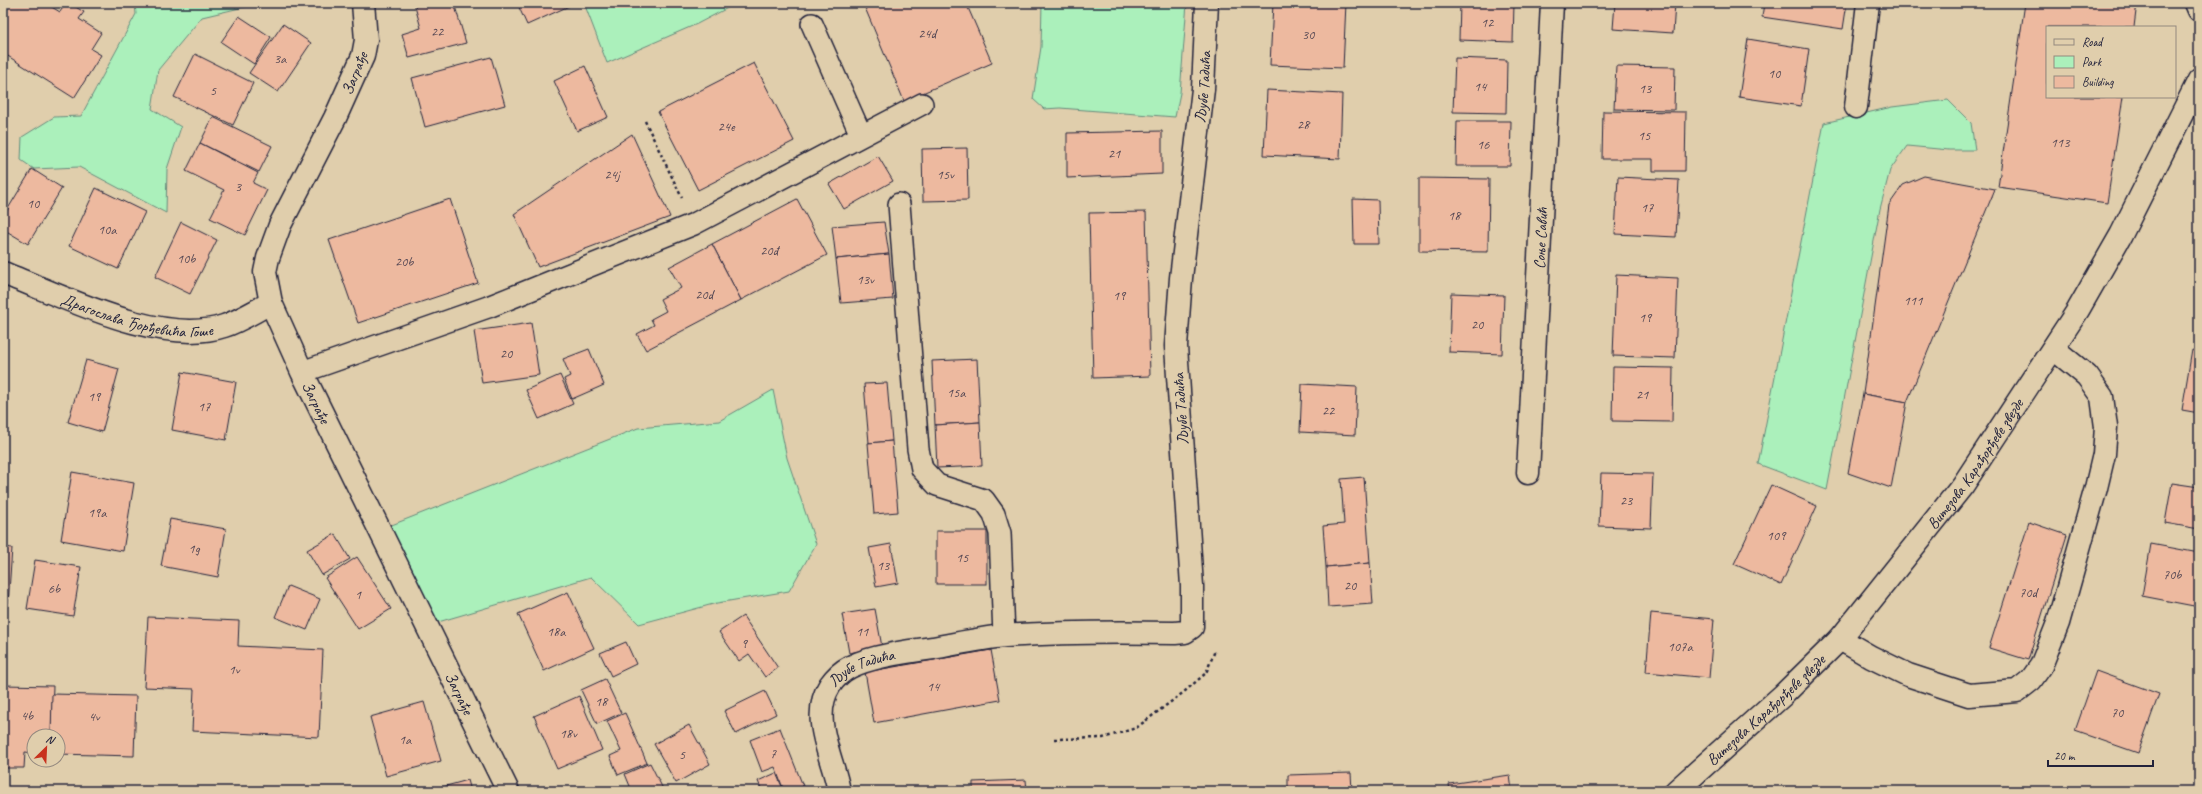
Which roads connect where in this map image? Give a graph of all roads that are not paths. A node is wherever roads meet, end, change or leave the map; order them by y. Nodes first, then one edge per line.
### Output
1 (363, 3) edge
2 (1207, 3) edge
3 (1552, 3) edge
4 (1868, 3) edge
5 (2196, 3) edge
6 (2199, 10) edge
7 (812, 24) dead end
8 (2199, 80) edge
9 (922, 104) dead end
10 (1856, 107) dead end
11 (861, 135) junction
12 (899, 204) dead end
13 (3, 273) edge
14 (271, 303) junction
15 (2054, 349) junction
16 (302, 372) junction
17 (1528, 473) dead end
18 (1004, 636) junction
19 (1840, 639) junction
20 (508, 791) edge
21 (839, 791) edge
22 (1676, 791) edge

1 - 14 street, Заграђе
2 - 18 street, Љубе Тадића
3 - 17 street, Соње Савић
4 - 10 street
5 - 6 street
7 - 11 lane
8 - 15 street, Витезова Карађорђеве звезде
9 - 11 lane
11 - 16 lane
12 - 18 lane
13 - 14 street, Драгослава Ђорђевића Гоше
14 - 16 street, Заграђе
15 - 19 street, Витезова Карађорђеве звезде
15 - 19 street
16 - 20 street, Заграђе
18 - 21 street, Љубе Тадића
19 - 22 street, Витезова Карађорђеве звезде

